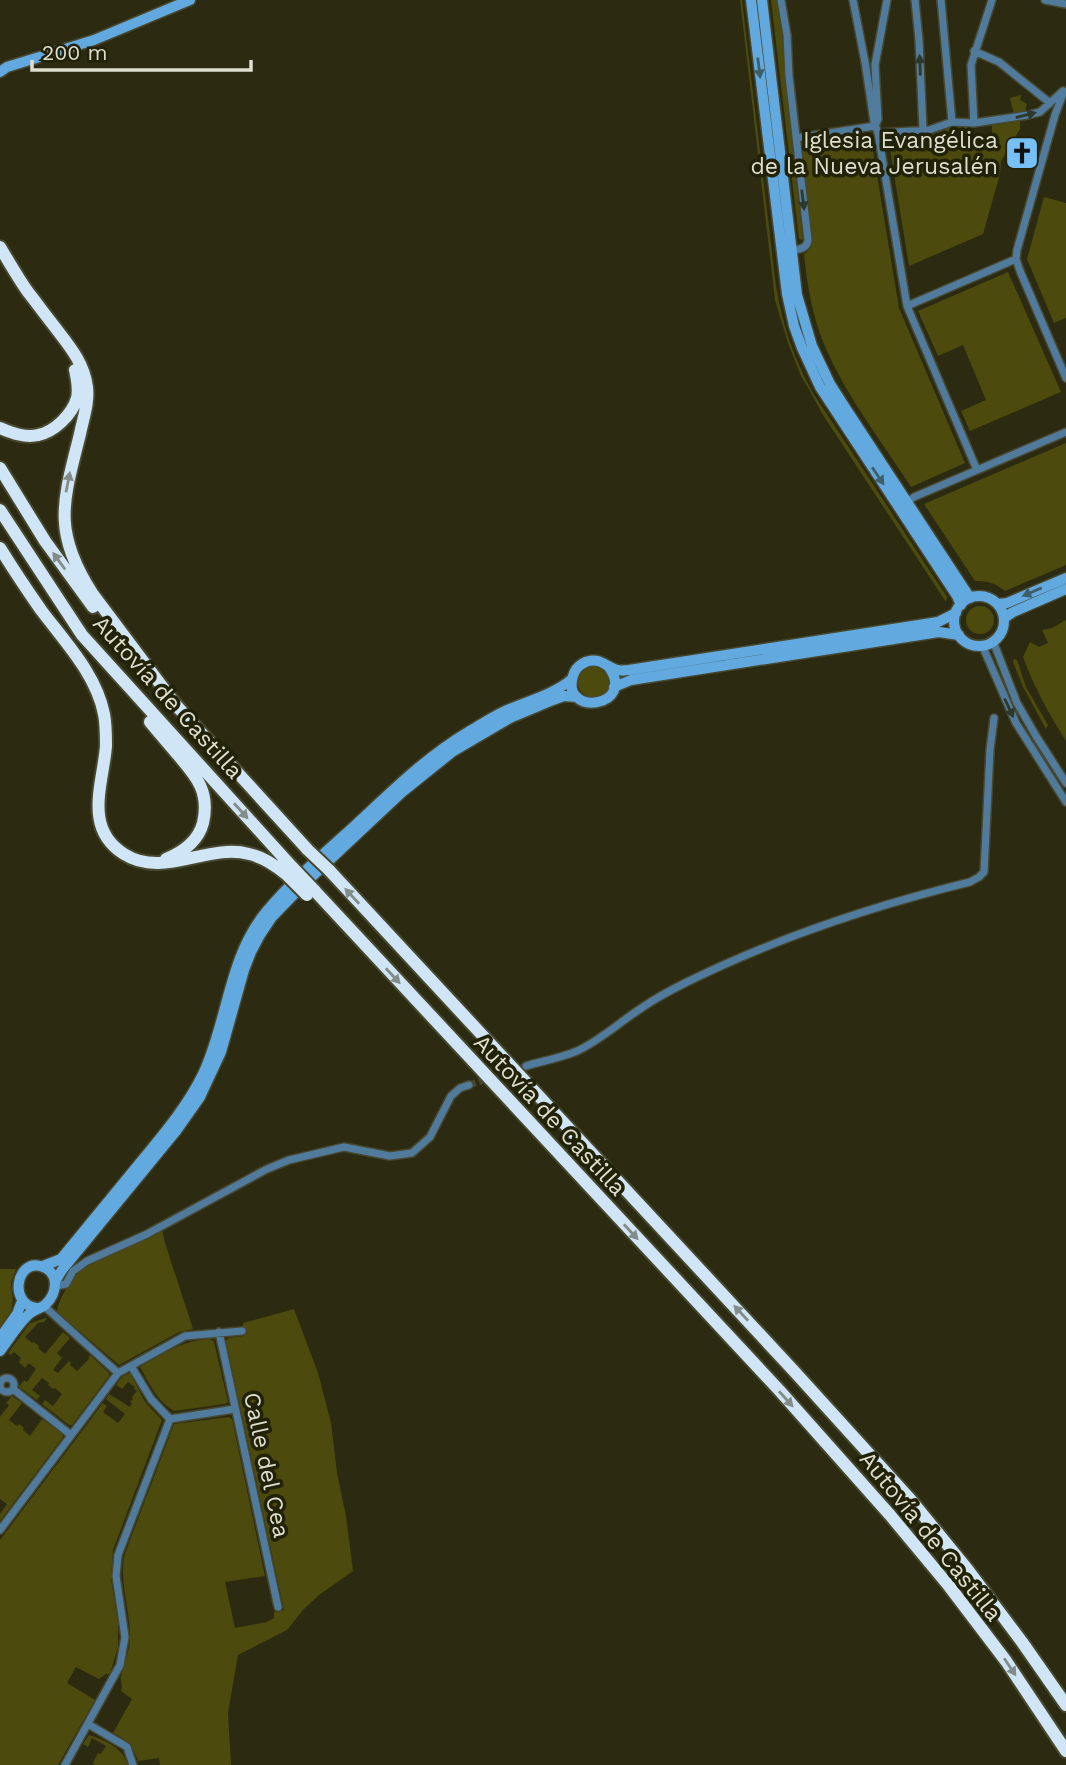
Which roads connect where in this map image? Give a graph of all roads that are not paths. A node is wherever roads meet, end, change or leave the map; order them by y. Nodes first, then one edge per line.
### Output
1 (190, 0) edge
2 (751, 0) edge
3 (762, 0) edge
4 (781, 0) edge
5 (853, 0) edge
6 (887, 0) edge
7 (915, 0) edge
8 (941, 0) edge
9 (992, 0) edge
10 (1045, 0) edge
11 (1066, 4) edge
12 (974, 51) junction
13 (2, 69) edge
14 (1065, 90) edge
15 (1049, 104) junction
16 (1055, 115) junction
17 (952, 122) junction
18 (974, 123) junction
19 (877, 129) junction
20 (923, 131) junction
21 (796, 138) junction
22 (0, 247) edge
23 (792, 251) junction
24 (1016, 259) junction
25 (782, 260) junction
26 (907, 306) junction
27 (51, 324) junction
28 (1066, 379) edge
29 (0, 428) edge
30 (1066, 432) edge
31 (0, 468) edge
32 (977, 470) junction
33 (907, 501) junction
34 (901, 511) junction
35 (0, 512) edge
36 (0, 548) edge
37 (1066, 578) edge
38 (1066, 589) edge
39 (970, 598) junction
40 (998, 604) junction
41 (958, 609) junction
42 (1004, 618) junction
43 (959, 635) junction
44 (993, 641) junction
45 (982, 645) junction
46 (608, 666) junction
47 (572, 679) junction
48 (614, 687) junction
49 (577, 697) junction
50 (179, 709) junction
51 (994, 718) dead end
52 (1066, 783) edge
53 (1066, 802) edge
54 (159, 862) junction
55 (289, 871) junction
56 (526, 1066) tunnel mouth
57 (469, 1085) tunnel mouth
58 (43, 1266) junction
59 (56, 1283) junction
60 (22, 1301) junction
61 (40, 1307) junction
62 (242, 1331) dead end
63 (219, 1332) junction
64 (0, 1338) edge
65 (0, 1351) edge
66 (131, 1366) junction
67 (118, 1373) junction
68 (13, 1389) dead end
69 (235, 1409) junction
70 (170, 1419) junction
71 (71, 1435) junction
72 (0, 1530) edge
73 (278, 1607) dead end
74 (1066, 1705) edge
75 (88, 1724) junction
76 (1066, 1751) edge
77 (65, 1765) edge
78 (133, 1765) edge

1 - 13 main road
2 -> 25 main road
3 - 23 main road
4 - 21 street
5 - 19 street
6 - 19 street
20 -> 7 street
8 - 17 street
9 - 12 street
10 - 11 street
12 - 15 street
12 - 18 street
14 - 15 street
14 - 16 street
15 - 16 street
18 -> 15 street
16 - 24 street
17 - 18 street
17 - 20 street
19 - 20 street
19 - 21 street
19 - 26 street
21 -> 23 street
22 - 27 highway
23 - 25 street
23 - 33 main road
24 - 26 street
24 - 28 street
25 -> 34 main road
26 - 32 street
27 - 29 highway
50 -> 27 highway
30 - 32 street
50 -> 31 highway, Autovía de Castilla
32 - 33 street
33 - 34 street
33 - 39 main road
34 - 41 main road
35 - 54 highway
35 -> 55 highway, Autovía de Castilla
36 - 54 highway
37 -> 40 main road
38 - 42 main road
39 - 40 main road
39 - 41 main road
40 - 42 main road
41 - 43 main road
41 - 46 main road
42 - 44 main road
43 - 45 main road
43 - 48 main road
44 - 45 main road
44 - 52 street
45 -> 53 street
46 - 47 main road
46 - 48 main road
47 - 49 main road
47 - 58 main road
48 - 49 main road
49 - 59 main road
74 -> 50 highway, Autovía de Castilla, bridge
51 - 56 street
54 - 55 highway
55 -> 76 highway, Autovía de Castilla, bridge
57 - 59 street
58 - 59 main road
58 - 60 main road
59 - 61 main road
60 - 61 main road
60 - 64 main road
61 - 65 main road
61 - 67 street
62 - 63 street
63 - 66 street
63 - 69 street, Calle del Cea
66 - 67 street
66 - 70 street
67 - 71 street
68 - 71 street
69 - 70 street
69 - 73 street, Calle del Cea
70 - 75 street
71 - 72 street
75 - 77 street
75 - 78 street

